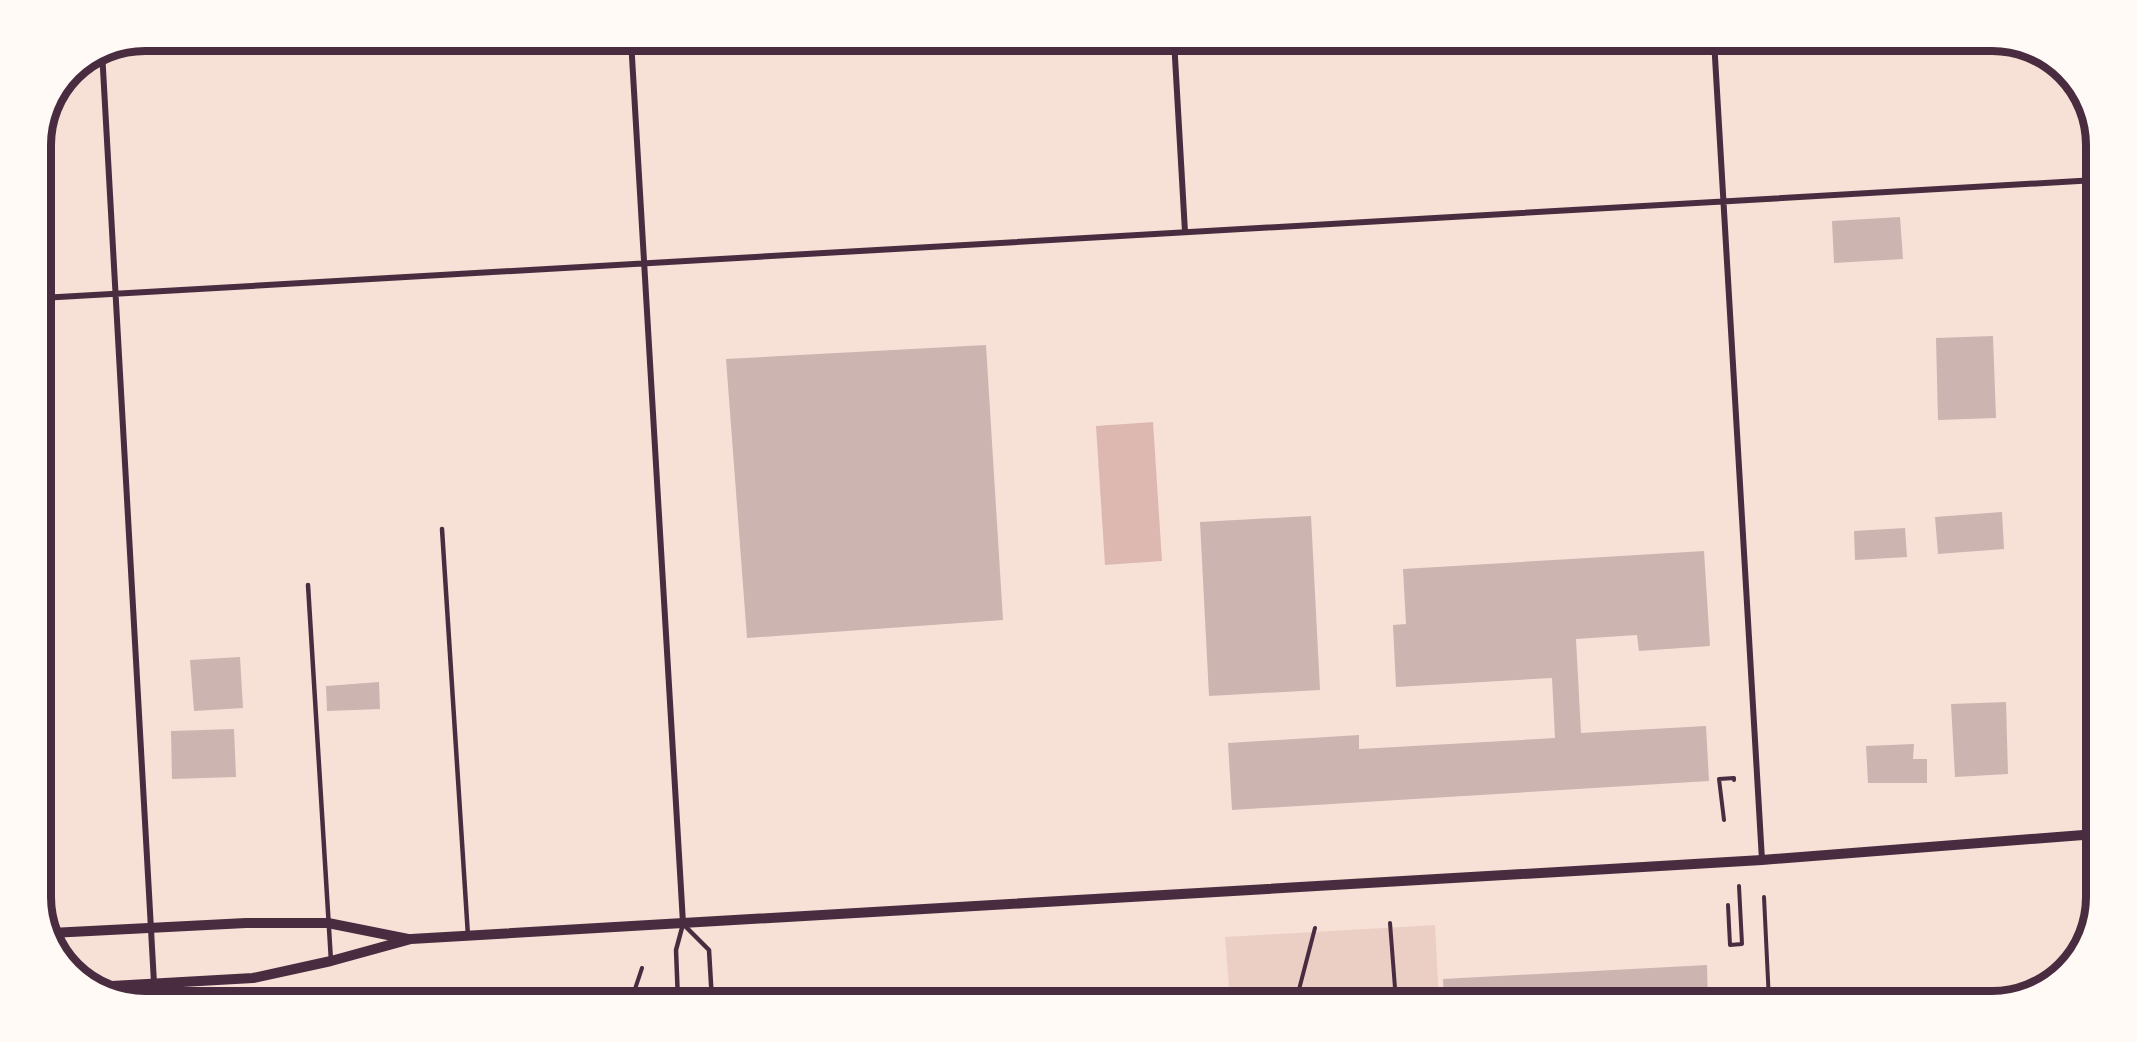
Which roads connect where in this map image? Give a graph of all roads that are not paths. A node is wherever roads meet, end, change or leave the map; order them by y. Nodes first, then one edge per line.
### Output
1 (632, 51) edge
2 (1175, 51) edge
3 (1715, 51) edge
4 (103, 62) edge
5 (2086, 180) edge
6 (1724, 201) junction
7 (1185, 232) junction
8 (644, 264) junction
9 (115, 294) junction
10 (51, 297) edge
11 (442, 529) dead end
12 (308, 585) dead end
13 (2086, 835) edge
14 (1762, 860) junction
15 (328, 923) junction
16 (683, 924) junction
17 (151, 927) junction
18 (58, 933) edge
19 (468, 936) junction
20 (411, 939) junction
21 (331, 961) junction
22 (154, 983) junction
23 (115, 986) edge
24 (154, 991) edge
25 (678, 991) edge
26 (711, 991) edge

1 - 8 street
2 - 7 street
3 - 6 street
4 - 9 street
5 - 6 street
6 - 7 street
6 - 14 street
7 - 8 street
8 - 9 street
8 - 16 street
9 - 10 street
9 - 17 street
11 - 19 lane
12 - 15 lane
13 - 14 street
14 - 16 street
15 - 17 street
15 - 20 street
15 - 21 lane
16 - 19 street
16 - 25 lane
16 - 26 lane
17 - 18 street
17 - 22 street
19 - 20 street
20 - 21 street
21 - 22 street
22 - 23 street
22 - 24 street

